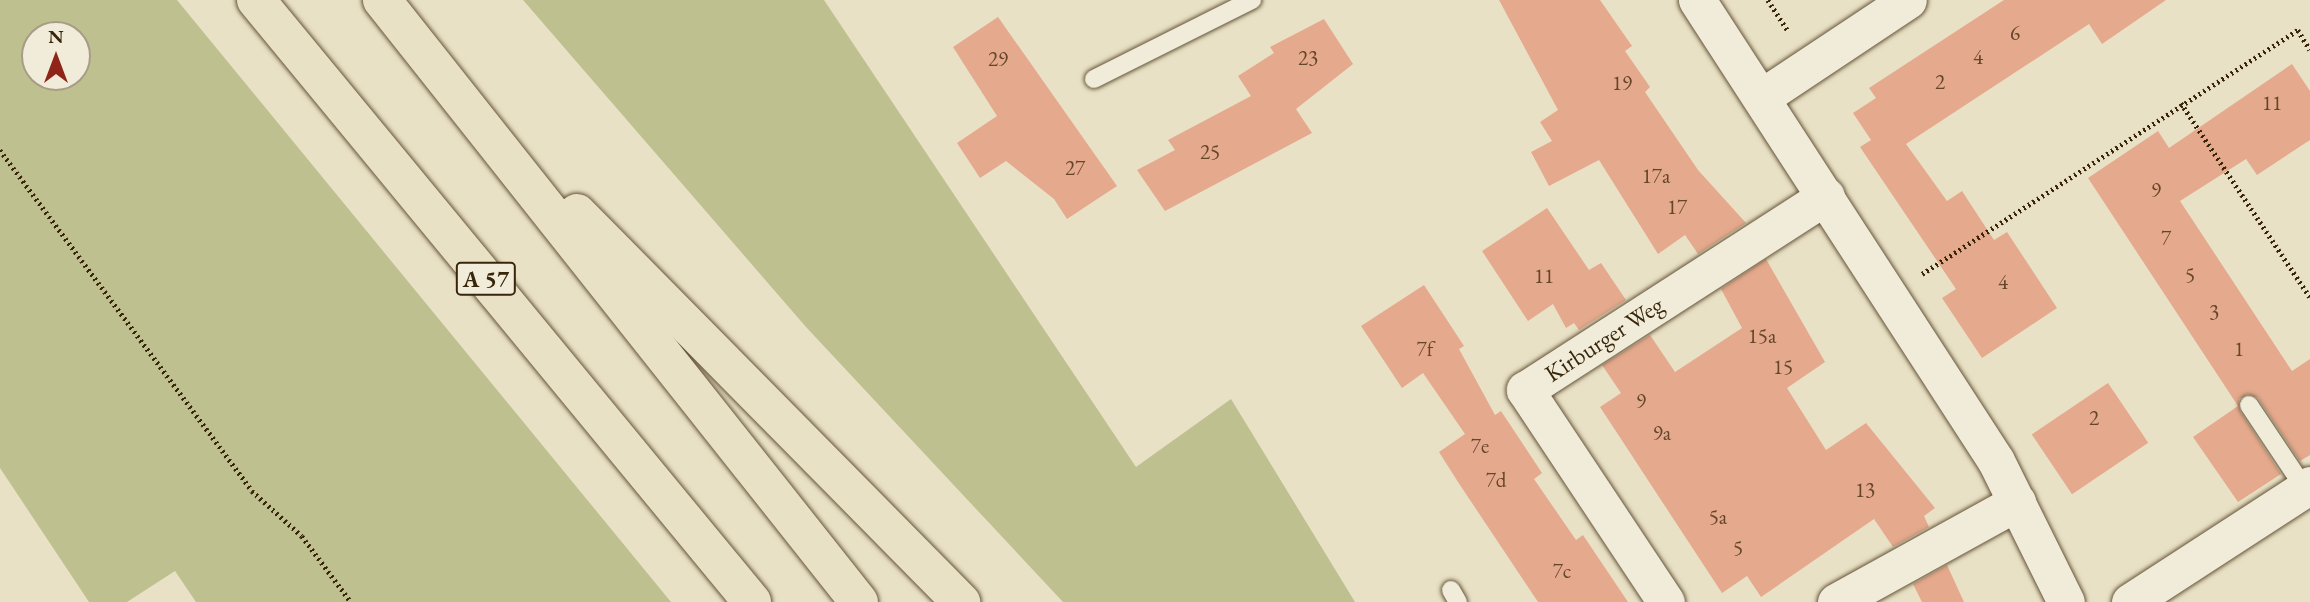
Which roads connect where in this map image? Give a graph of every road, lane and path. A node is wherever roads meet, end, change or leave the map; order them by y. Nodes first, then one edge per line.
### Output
1 (256, 0) edge
2 (382, 0) edge
3 (1252, 0) edge
4 (1697, 0) edge
5 (1908, 0) edge
6 (2310, 50) edge
7 (1094, 79) dead end
8 (451, 85) junction
9 (1762, 97) junction
10 (2181, 103) junction
11 (0, 149) edge
12 (1826, 196) junction
13 (1891, 295) junction
14 (2310, 297) edge
15 (2249, 405) dead end
16 (2307, 487) edge
17 (2017, 502) junction
18 (715, 558) junction
19 (351, 602) edge
20 (737, 602) edge
21 (752, 602) edge
22 (859, 602) edge
23 (961, 602) edge
24 (1666, 602) edge
25 (1836, 602) edge
26 (2066, 602) edge
27 (2130, 602) edge

1 - 18 highway, A 57
2 - 8 highway
3 - 7 lane
4 - 9 street
5 - 9 street
6 - 10 path
8 - 22 highway
8 - 23 highway
9 - 12 street
10 - 13 path
10 - 14 path
11 - 19 path
12 - 13 street
12 - 24 street, Kirburger Weg
13 - 17 street
15 - 16 lane
16 - 27 street
17 - 25 street
17 - 26 street
18 - 20 highway
18 - 21 highway, A 57

